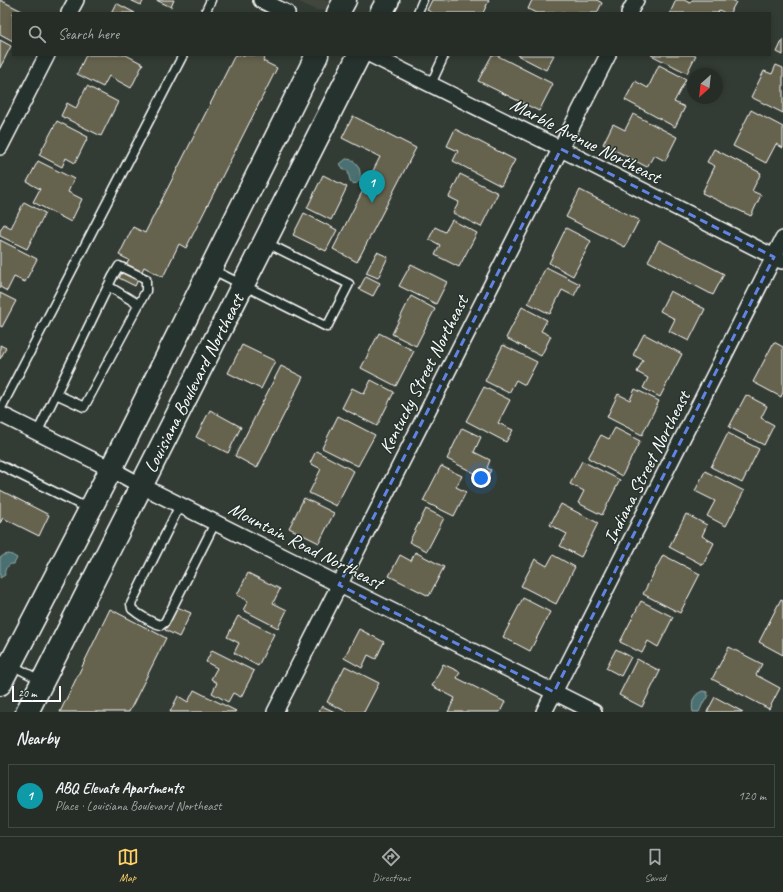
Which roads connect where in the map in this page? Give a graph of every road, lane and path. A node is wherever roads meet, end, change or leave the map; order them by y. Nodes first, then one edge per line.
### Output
1 (76, 0) edge
2 (211, 0) edge
3 (261, 0) edge
4 (345, 0) edge
5 (388, 0) edge
6 (423, 0) edge
7 (636, 0) edge
8 (70, 12) edge
9 (205, 12) edge
10 (285, 12) edge
11 (339, 12) edge
12 (382, 12) edge
13 (418, 12) edge
14 (630, 12) edge
15 (46, 56) edge
16 (182, 56) edge
17 (317, 56) edge
18 (358, 56) edge
19 (373, 56) edge
20 (443, 56) edge
21 (608, 56) edge
22 (431, 84) junction
23 (0, 147) edge
24 (561, 149) junction
25 (783, 239) edge
26 (265, 242) junction
27 (779, 259) edge
28 (211, 269) junction
29 (108, 286) junction
30 (243, 286) junction
31 (138, 304) junction
32 (56, 394) junction
33 (0, 410) edge
34 (0, 414) edge
35 (37, 432) junction
36 (0, 465) edge
37 (111, 469) junction
38 (142, 486) junction
39 (180, 505) junction
40 (90, 509) junction
41 (215, 523) junction
42 (339, 584) junction
43 (5, 662) edge
44 (42, 681) junction
45 (0, 684) edge
46 (554, 692) junction
47 (27, 712) edge
48 (274, 712) edge
49 (544, 712) edge
50 (594, 712) edge

1 - 8 street
2 - 9 lane
3 - 10 street
4 - 11 main road
5 - 12 main road
6 - 13 lane
7 - 14 street
15 - 23 street
16 - 33 lane
17 - 28 main road, Louisiana Boulevard Northeast
18 - 26 main road, Louisiana Boulevard Northeast
19 - 22 street, Marble Avenue Northeast
20 - 22 lane
21 - 24 street, Kentucky Street Northeast
22 - 24 street, Marble Avenue Northeast
24 - 27 street, Marble Avenue Northeast
24 - 42 street, Kentucky Street Northeast
25 - 27 street, Indiana Street Northeast
26 - 30 main road, Louisiana Boulevard Northeast
26 - 30 lane
27 - 46 street, Indiana Street Northeast
28 - 30 lane
28 - 37 main road, Louisiana Boulevard Northeast
29 - 31 lane
29 - 31 lane
29 - 32 lane
30 - 38 main road, Louisiana Boulevard Northeast
31 - 32 lane
32 - 35 lane
34 - 35 street, Mountain Road Northeast
35 - 37 street, Mountain Road Northeast
36 - 40 lane
37 - 38 street, Mountain Road Northeast
37 - 40 main road, Louisiana Boulevard Northeast
38 - 39 street, Mountain Road Northeast
38 - 44 main road, Louisiana Boulevard Northeast
39 - 41 street, Mountain Road Northeast
39 - 41 lane
40 - 43 main road, Louisiana Boulevard Northeast
41 - 42 street, Mountain Road Northeast
42 - 46 street, Mountain Road Northeast
42 - 48 street, Kentucky Street Northeast
43 - 44 lane
43 - 45 main road, Louisiana Boulevard Northeast
44 - 47 main road, Louisiana Boulevard Northeast
46 - 49 street, Indiana Street Northeast
46 - 50 street, Mountain Road Northeast

